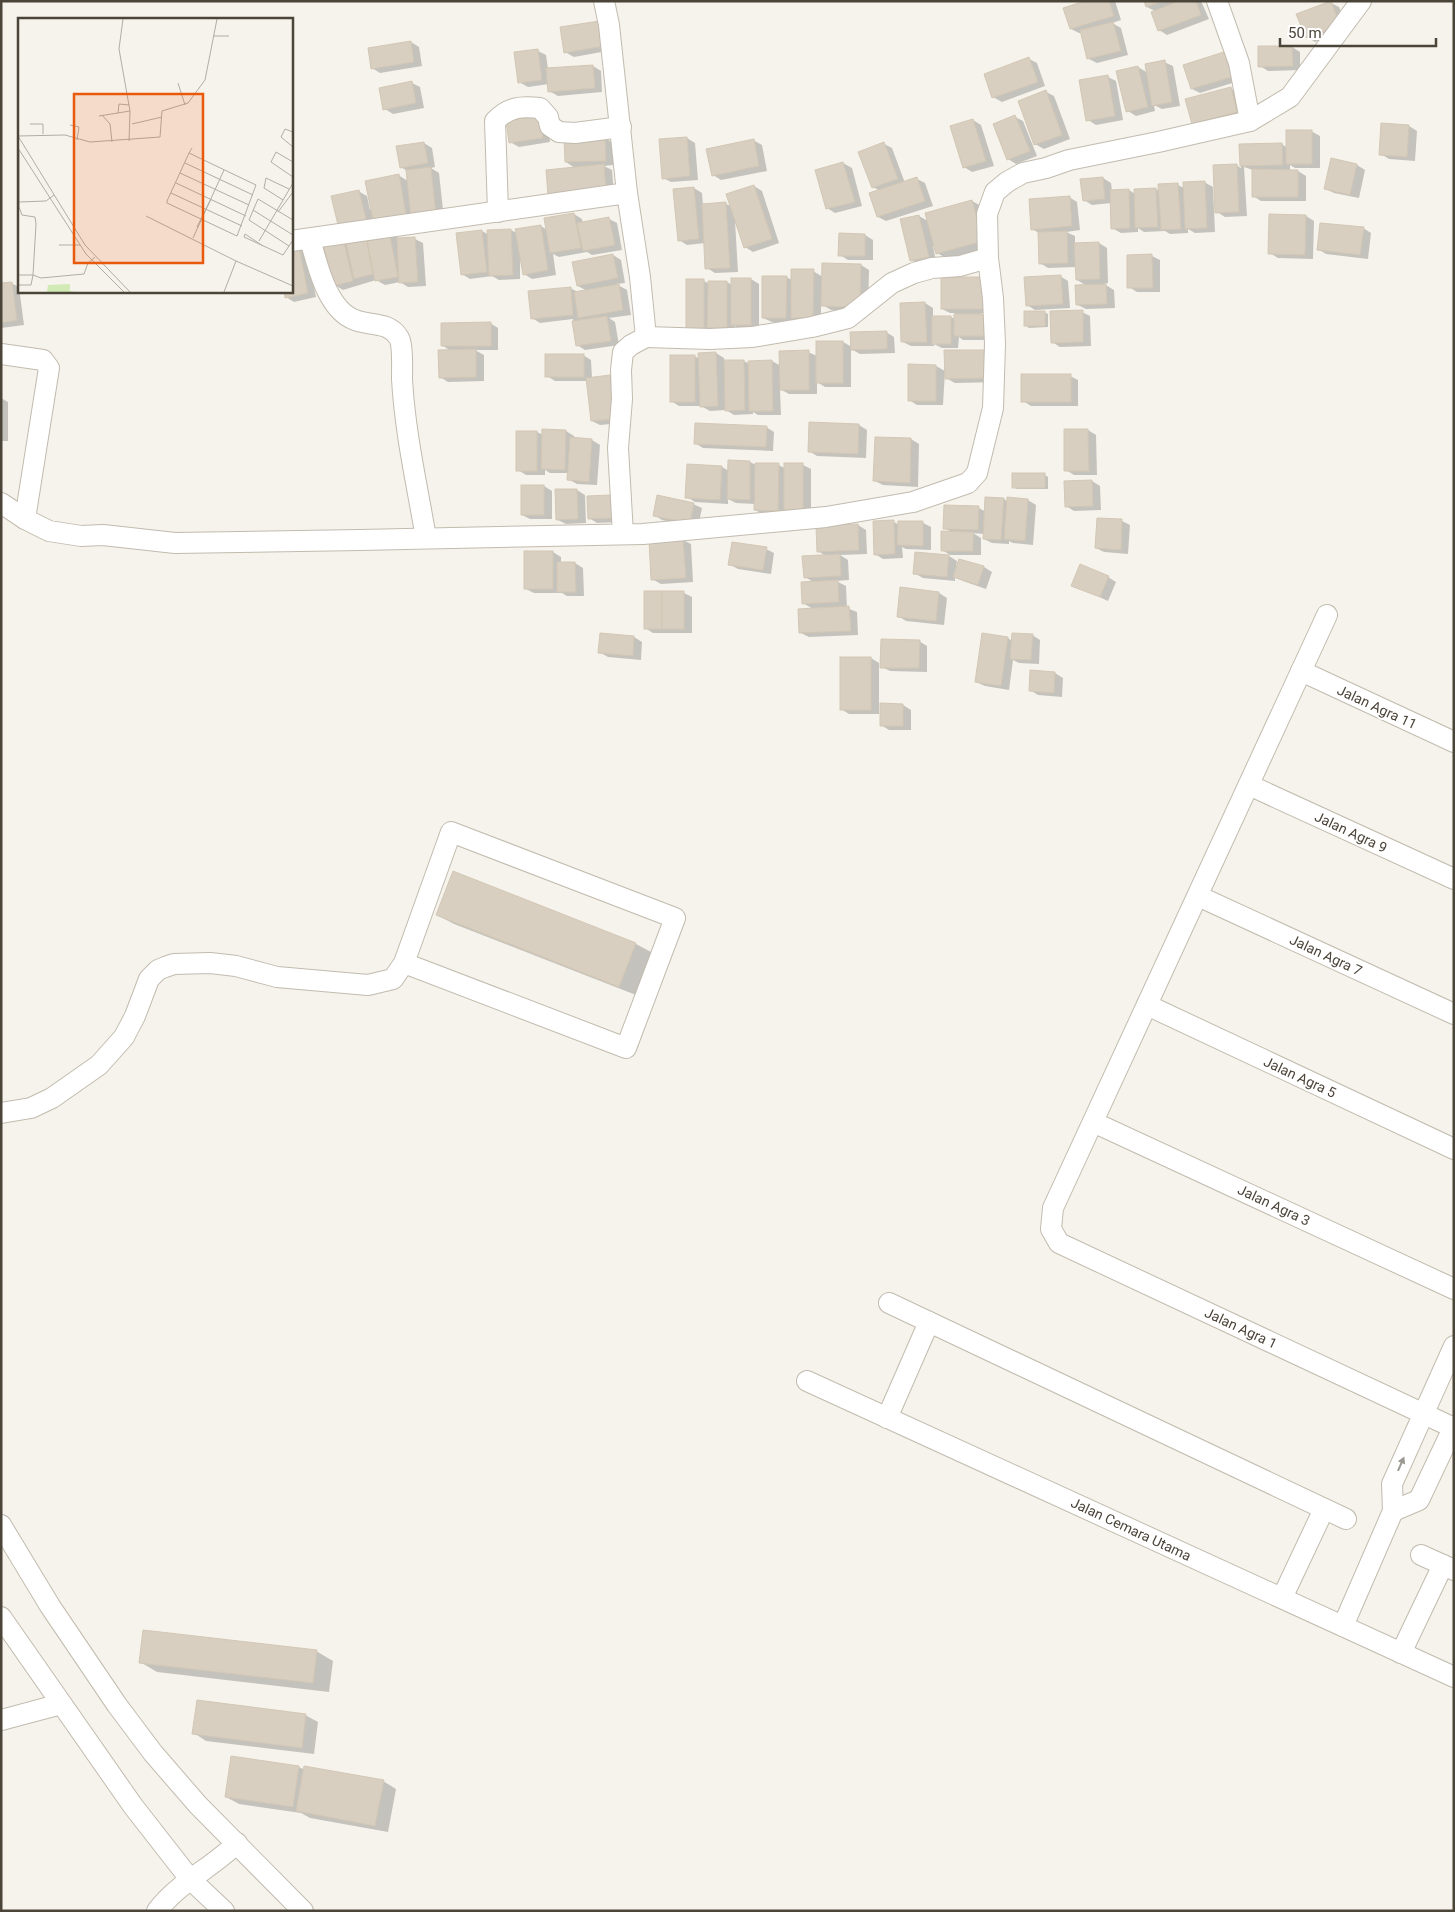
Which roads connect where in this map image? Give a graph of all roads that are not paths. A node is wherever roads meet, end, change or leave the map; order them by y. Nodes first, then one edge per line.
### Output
1 (604, 1) edge
2 (1217, 1) edge
3 (1361, 1) edge
4 (1250, 121) junction
5 (620, 127) junction
6 (627, 193) junction
7 (498, 212) junction
8 (301, 240) edge
9 (988, 258) junction
10 (646, 337) junction
11 (1, 354) edge
12 (1, 503) edge
13 (25, 519) junction
14 (623, 534) junction
15 (426, 538) junction
16 (1327, 615) dead end
17 (1301, 671) junction
18 (1454, 742) edge
19 (1249, 785) junction
20 (1454, 879) edge
21 (1198, 896) junction
22 (404, 963) junction
23 (1147, 1005) junction
24 (1454, 1014) edge
25 (1, 1113) edge
26 (1093, 1122) junction
27 (1454, 1149) edge
28 (1454, 1289) edge
29 (889, 1303) dead end
30 (929, 1322) junction
31 (1454, 1346) edge
32 (807, 1381) dead end
33 (1424, 1414) junction
34 (887, 1418) junction
35 (1454, 1427) edge
36 (1324, 1509) junction
37 (1393, 1511) junction
38 (1346, 1519) dead end
39 (1, 1525) edge
40 (1421, 1555) dead end
41 (1448, 1568) edge
42 (1282, 1598) junction
43 (1, 1617) edge
44 (1343, 1626) junction
45 (1401, 1653) junction
46 (1454, 1677) edge
47 (61, 1704) junction
48 (1, 1720) edge
49 (231, 1850) junction
50 (196, 1875) junction
51 (157, 1911) edge
52 (224, 1911) edge
53 (303, 1911) edge

1 - 5 street
2 - 4 street
3 - 4 street
4 - 9 street
5 - 6 street
5 - 7 street
6 - 7 street
6 - 10 street
7 - 8 street
8 - 15 street
9 - 10 street
9 - 14 street
10 - 14 street
11 - 13 street
12 - 13 street
13 - 15 street
14 - 15 street
16 - 17 street
17 - 18 street, Jalan Agra 11
17 - 19 street
19 - 20 street, Jalan Agra 9
19 - 21 street
21 - 23 street
21 - 24 street, Jalan Agra 7
22 - 22 street
22 - 25 street
23 - 26 street
23 - 27 street, Jalan Agra 5
26 - 28 street, Jalan Agra 3
26 - 33 street, Jalan Agra 1
29 - 30 street
30 - 34 street
30 - 36 street
31 - 33 street
32 - 34 street, Jalan Cemara Utama
33 - 35 street, Jalan Agra 1
37 -> 33 street
34 - 42 street, Jalan Cemara Utama
35 - 37 street
36 - 38 street
36 - 42 street
37 - 44 street
39 - 49 street
40 - 41 street
41 - 45 street
42 - 44 street, Jalan Cemara Utama
43 - 47 street
44 - 45 street, Jalan Cemara Utama
45 - 46 street, Jalan Cemara Utama
47 - 48 street
47 - 50 street
49 - 50 street
49 - 53 street
50 - 51 street
50 - 52 street

